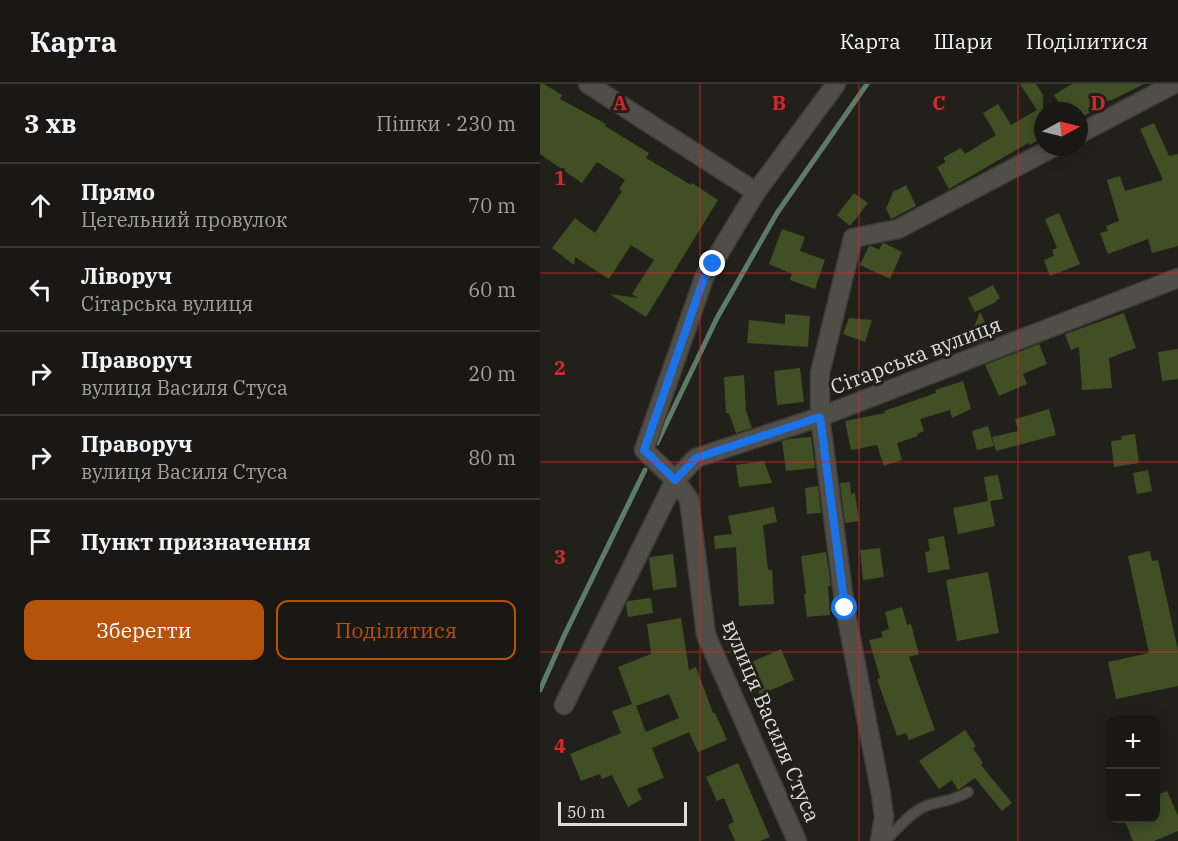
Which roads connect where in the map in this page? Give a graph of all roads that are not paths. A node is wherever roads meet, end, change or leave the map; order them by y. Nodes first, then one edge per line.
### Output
1 (588, 84) edge
2 (836, 84) edge
3 (1174, 84) edge
4 (1088, 129) edge
5 (1037, 156) edge
6 (756, 192) junction
7 (1178, 278) edge
8 (820, 417) junction
9 (675, 480) junction
10 (564, 705) dead end
11 (968, 792) dead end
12 (796, 841) edge
13 (880, 841) edge
14 (885, 841) edge

1 - 6 street
2 - 6 street, вулиця Василя Стуса
3 - 4 street
5 - 8 street
6 - 9 street, вулиця Василя Стуса
7 - 8 street, Сітарська вулиця
8 - 9 street, Сітарська вулиця
8 - 13 street
9 - 10 street
9 - 12 street, вулиця Василя Стуса
11 - 14 lane

